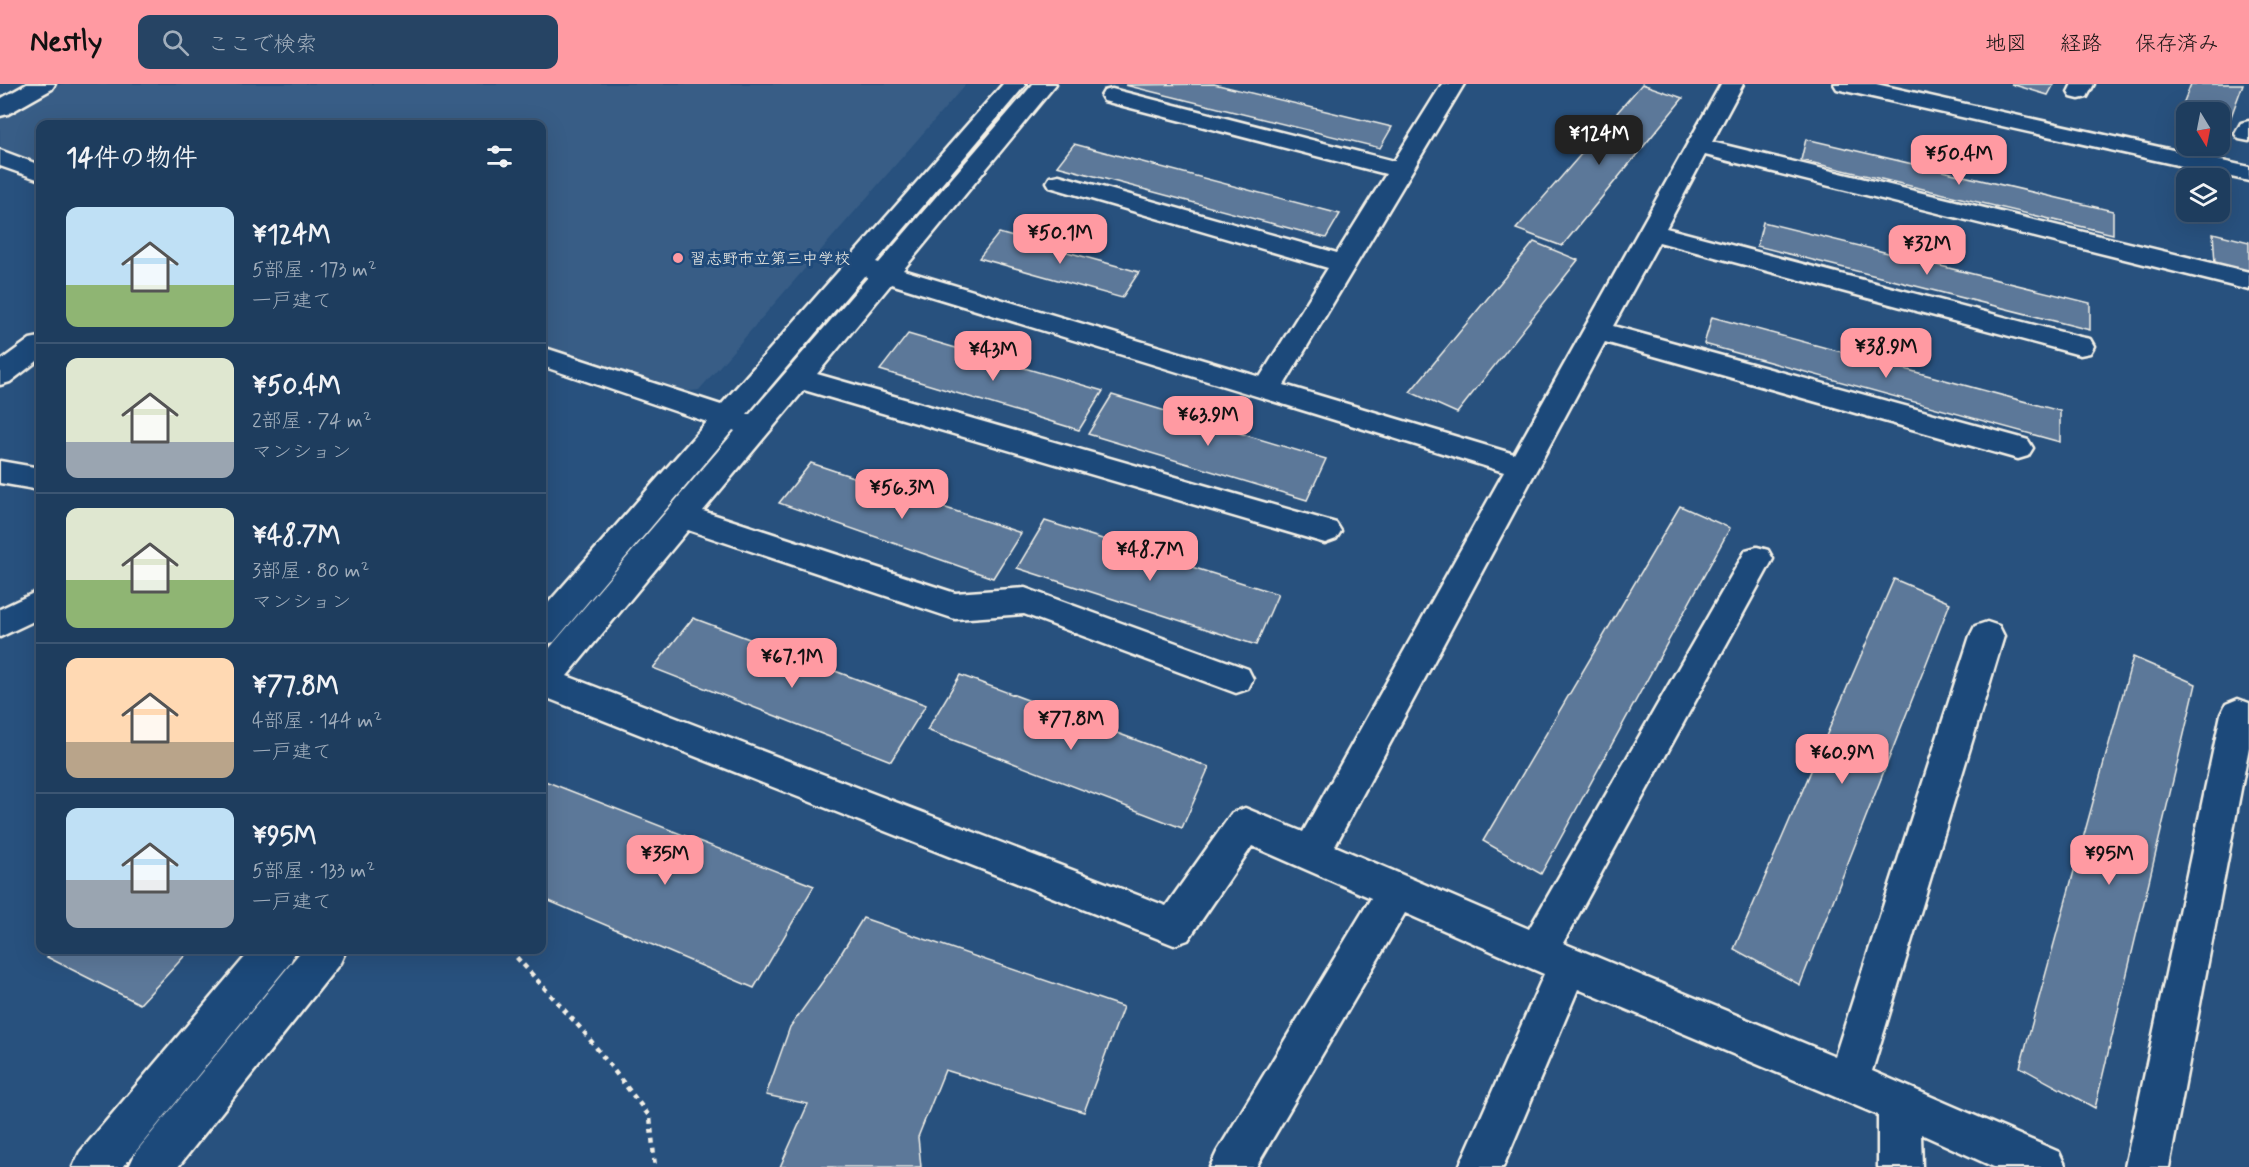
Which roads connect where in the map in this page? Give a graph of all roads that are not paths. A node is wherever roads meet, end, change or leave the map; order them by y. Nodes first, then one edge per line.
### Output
1 (44, 84) edge
2 (1015, 84) edge
3 (1045, 84) edge
4 (1424, 84) edge
5 (1732, 84) edge
6 (1845, 84) edge
7 (1451, 87) edge
8 (1112, 96) dead end
9 (0, 109) edge
10 (1698, 146) junction
11 (0, 157) edge
12 (1401, 170) junction
13 (36, 171) edge
14 (2249, 174) edge
15 (1059, 182) dead end
16 (1651, 232) junction
17 (1344, 264) junction
18 (858, 266) junction
19 (885, 275) junction
20 (2249, 281) edge
21 (1597, 331) junction
22 (2080, 346) dead end
23 (36, 349) edge
24 (546, 357) edge
25 (0, 375) edge
26 (798, 378) junction
27 (1267, 389) junction
28 (728, 418) junction
29 (756, 428) junction
30 (2018, 448) dead end
31 (1522, 467) junction
32 (0, 472) edge
33 (36, 478) edge
34 (682, 516) junction
35 (1325, 531) dead end
36 (1757, 559) dead end
37 (36, 605) edge
38 (0, 624) edge
39 (546, 627) edge
40 (1987, 636) dead end
41 (546, 676) edge
42 (1236, 679) dead end
43 (546, 683) edge
44 (2238, 714) dead end
45 (1311, 853) junction
46 (1397, 891) junction
47 (273, 954) edge
48 (323, 954) edge
49 (1553, 958) junction
50 (1848, 1081) junction
51 (1899, 1103) junction
52 (95, 1167) edge
53 (151, 1167) edge
54 (1232, 1167) edge
55 (1481, 1167) edge
56 (1900, 1167) edge
57 (2044, 1167) edge
58 (2147, 1167) edge

1 - 9 street
2 - 18 street
3 - 19 street
4 - 7 street
5 - 10 street
6 - 14 street
7 - 12 street
8 - 12 street
10 - 16 street
10 - 20 street
11 - 13 street
12 - 17 street
15 - 17 street
16 - 21 street
16 - 22 street
17 - 27 street
18 - 19 street
18 - 28 street
19 - 26 street
19 - 27 street
21 - 30 street
21 - 31 street
23 - 25 street
24 - 28 street
26 - 29 street
26 - 35 street
27 - 31 street
28 - 29 street
28 - 39 street
29 - 34 street
31 - 45 street
32 - 33 street
34 - 41 street
34 - 42 street
36 - 49 street
37 - 38 street
40 - 50 street
43 - 45 street
44 - 58 street
45 - 46 street
46 - 49 street
46 - 54 street
47 - 52 street
48 - 53 street
49 - 50 street
49 - 55 street
50 - 51 street
51 - 56 street
51 - 57 street

